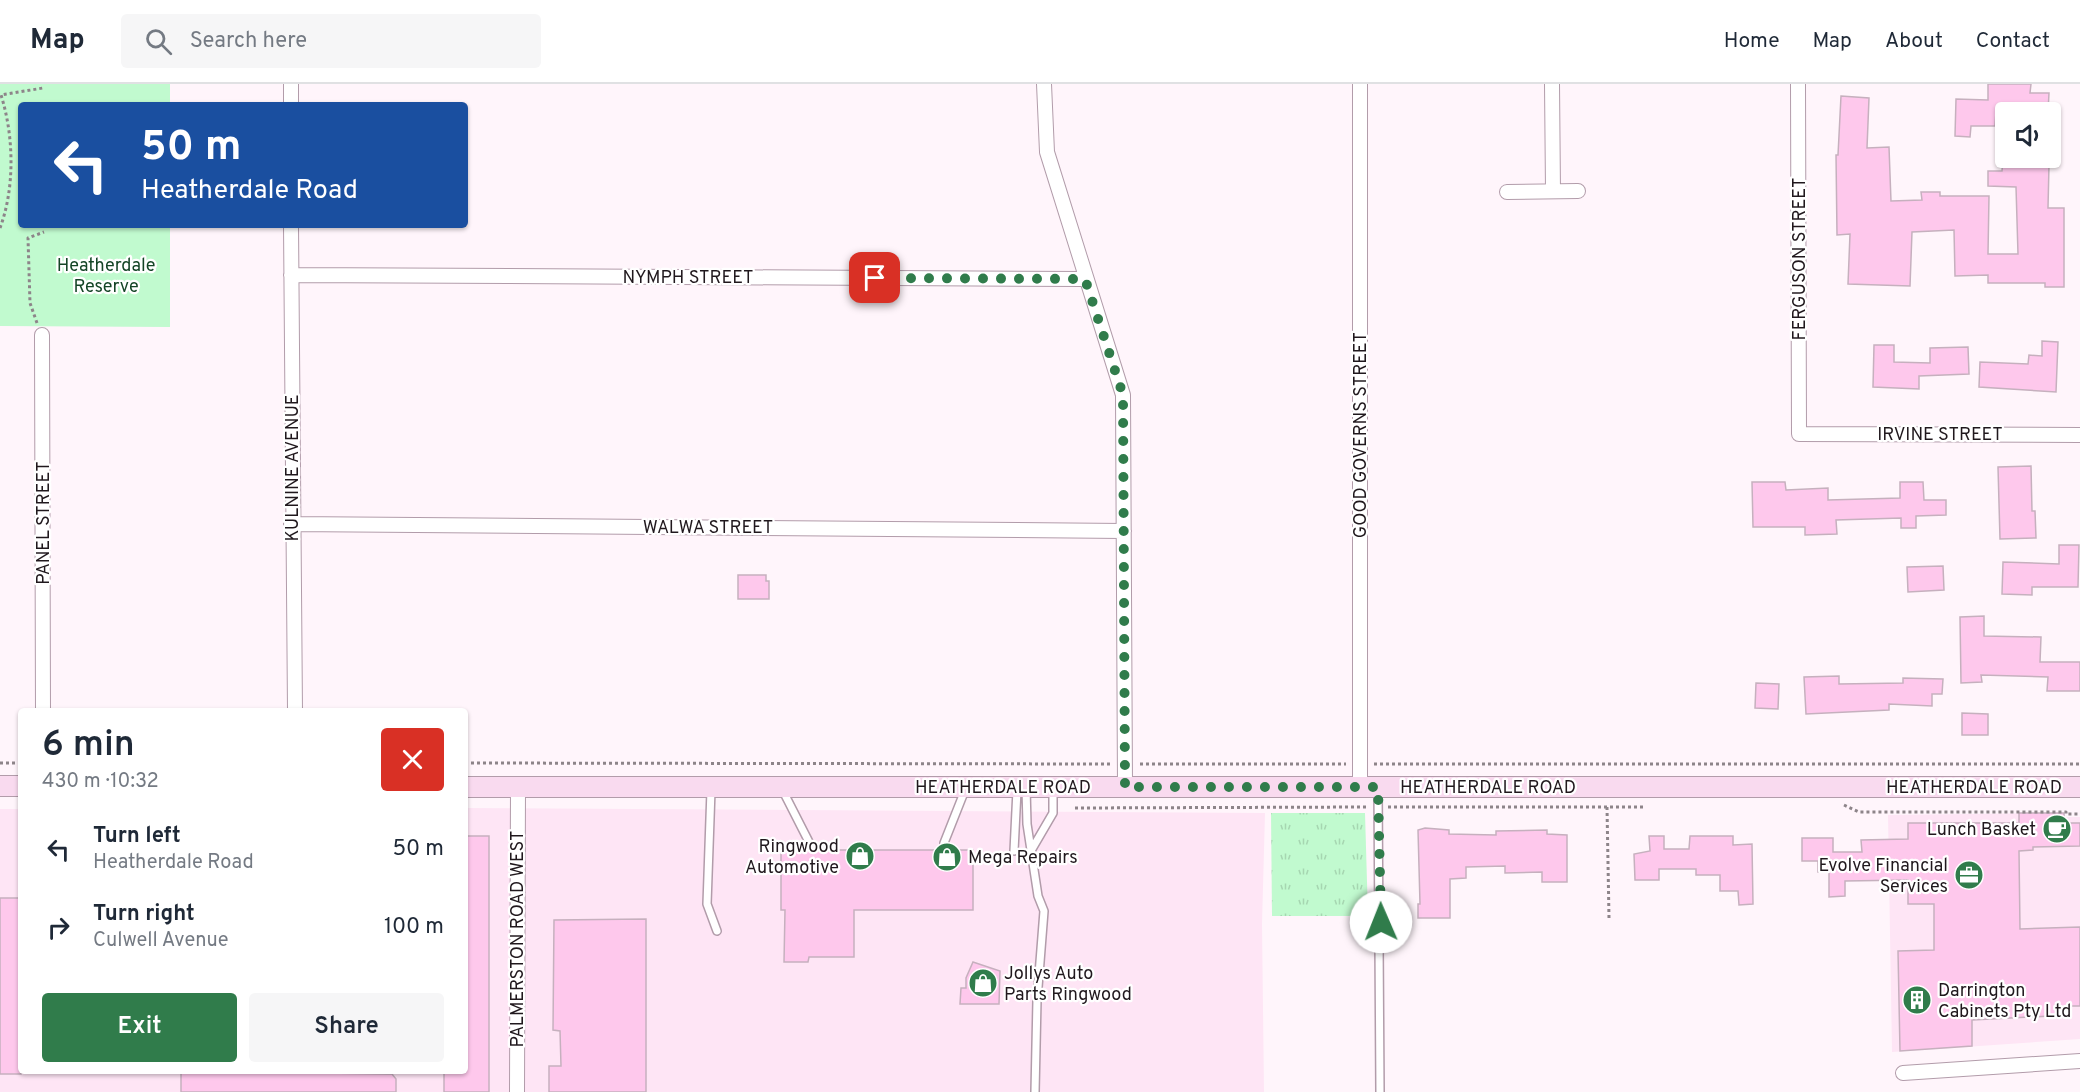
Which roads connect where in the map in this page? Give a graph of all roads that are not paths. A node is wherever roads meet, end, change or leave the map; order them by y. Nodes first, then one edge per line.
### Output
1 (291, 84) edge
2 (1044, 84) edge
3 (1360, 84) edge
4 (1552, 84) edge
5 (1798, 84) edge
6 (291, 102) edge
7 (1553, 191) junction
8 (1578, 191) dead end
9 (1507, 192) dead end
10 (291, 228) edge
11 (291, 275) junction
12 (1085, 279) junction
13 (42, 335) road end
14 (1799, 434) joint
15 (2080, 435) edge
16 (291, 524) junction
17 (1124, 531) junction
18 (43, 708) edge
19 (295, 708) edge
20 (0, 786) edge
21 (18, 786) edge
22 (468, 787) edge
23 (518, 787) junction
24 (711, 787) junction
25 (782, 787) junction
26 (1125, 787) junction
27 (1369, 787) junction
28 (2080, 787) edge
29 (966, 788) junction
30 (1022, 788) junction
31 (1053, 788) junction
32 (809, 842) dead end
33 (944, 843) dead end
34 (1032, 849) junction
35 (1014, 852) dead end
36 (717, 931) dead end
37 (2080, 1061) edge
38 (1903, 1072) dead end
39 (517, 1092) edge
40 (1035, 1092) edge
41 (1380, 1092) edge

1 - 6 street
2 - 12 street
3 - 27 street, GOOD GOVERNS STREET
4 - 7 street
5 - 14 street, FERGUSON STREET
7 - 8 street
7 - 9 street
10 - 11 street, KULNINE AVENUE
11 - 12 street, NYMPH STREET
11 - 16 street, KULNINE AVENUE
12 - 17 street
13 - 18 street, PANEL STREET
14 - 15 street, IRVINE STREET
16 - 17 street, WALWA STREET
16 - 19 street, KULNINE AVENUE
17 - 26 street
20 - 21 main road
22 - 23 main road, HEATHERDALE ROAD
23 - 24 main road, HEATHERDALE ROAD
23 - 39 street, PALMERSTON ROAD WEST
24 - 25 main road, HEATHERDALE ROAD
24 - 36 lane
25 - 29 main road, HEATHERDALE ROAD
25 - 32 lane
26 - 27 main road, HEATHERDALE ROAD
26 - 31 main road, HEATHERDALE ROAD
27 - 28 main road, HEATHERDALE ROAD
27 - 41 lane
29 - 30 main road, HEATHERDALE ROAD
29 - 33 lane
30 - 31 main road, HEATHERDALE ROAD
30 - 34 lane
30 - 35 lane
31 - 34 lane
34 - 40 lane
37 - 38 street

